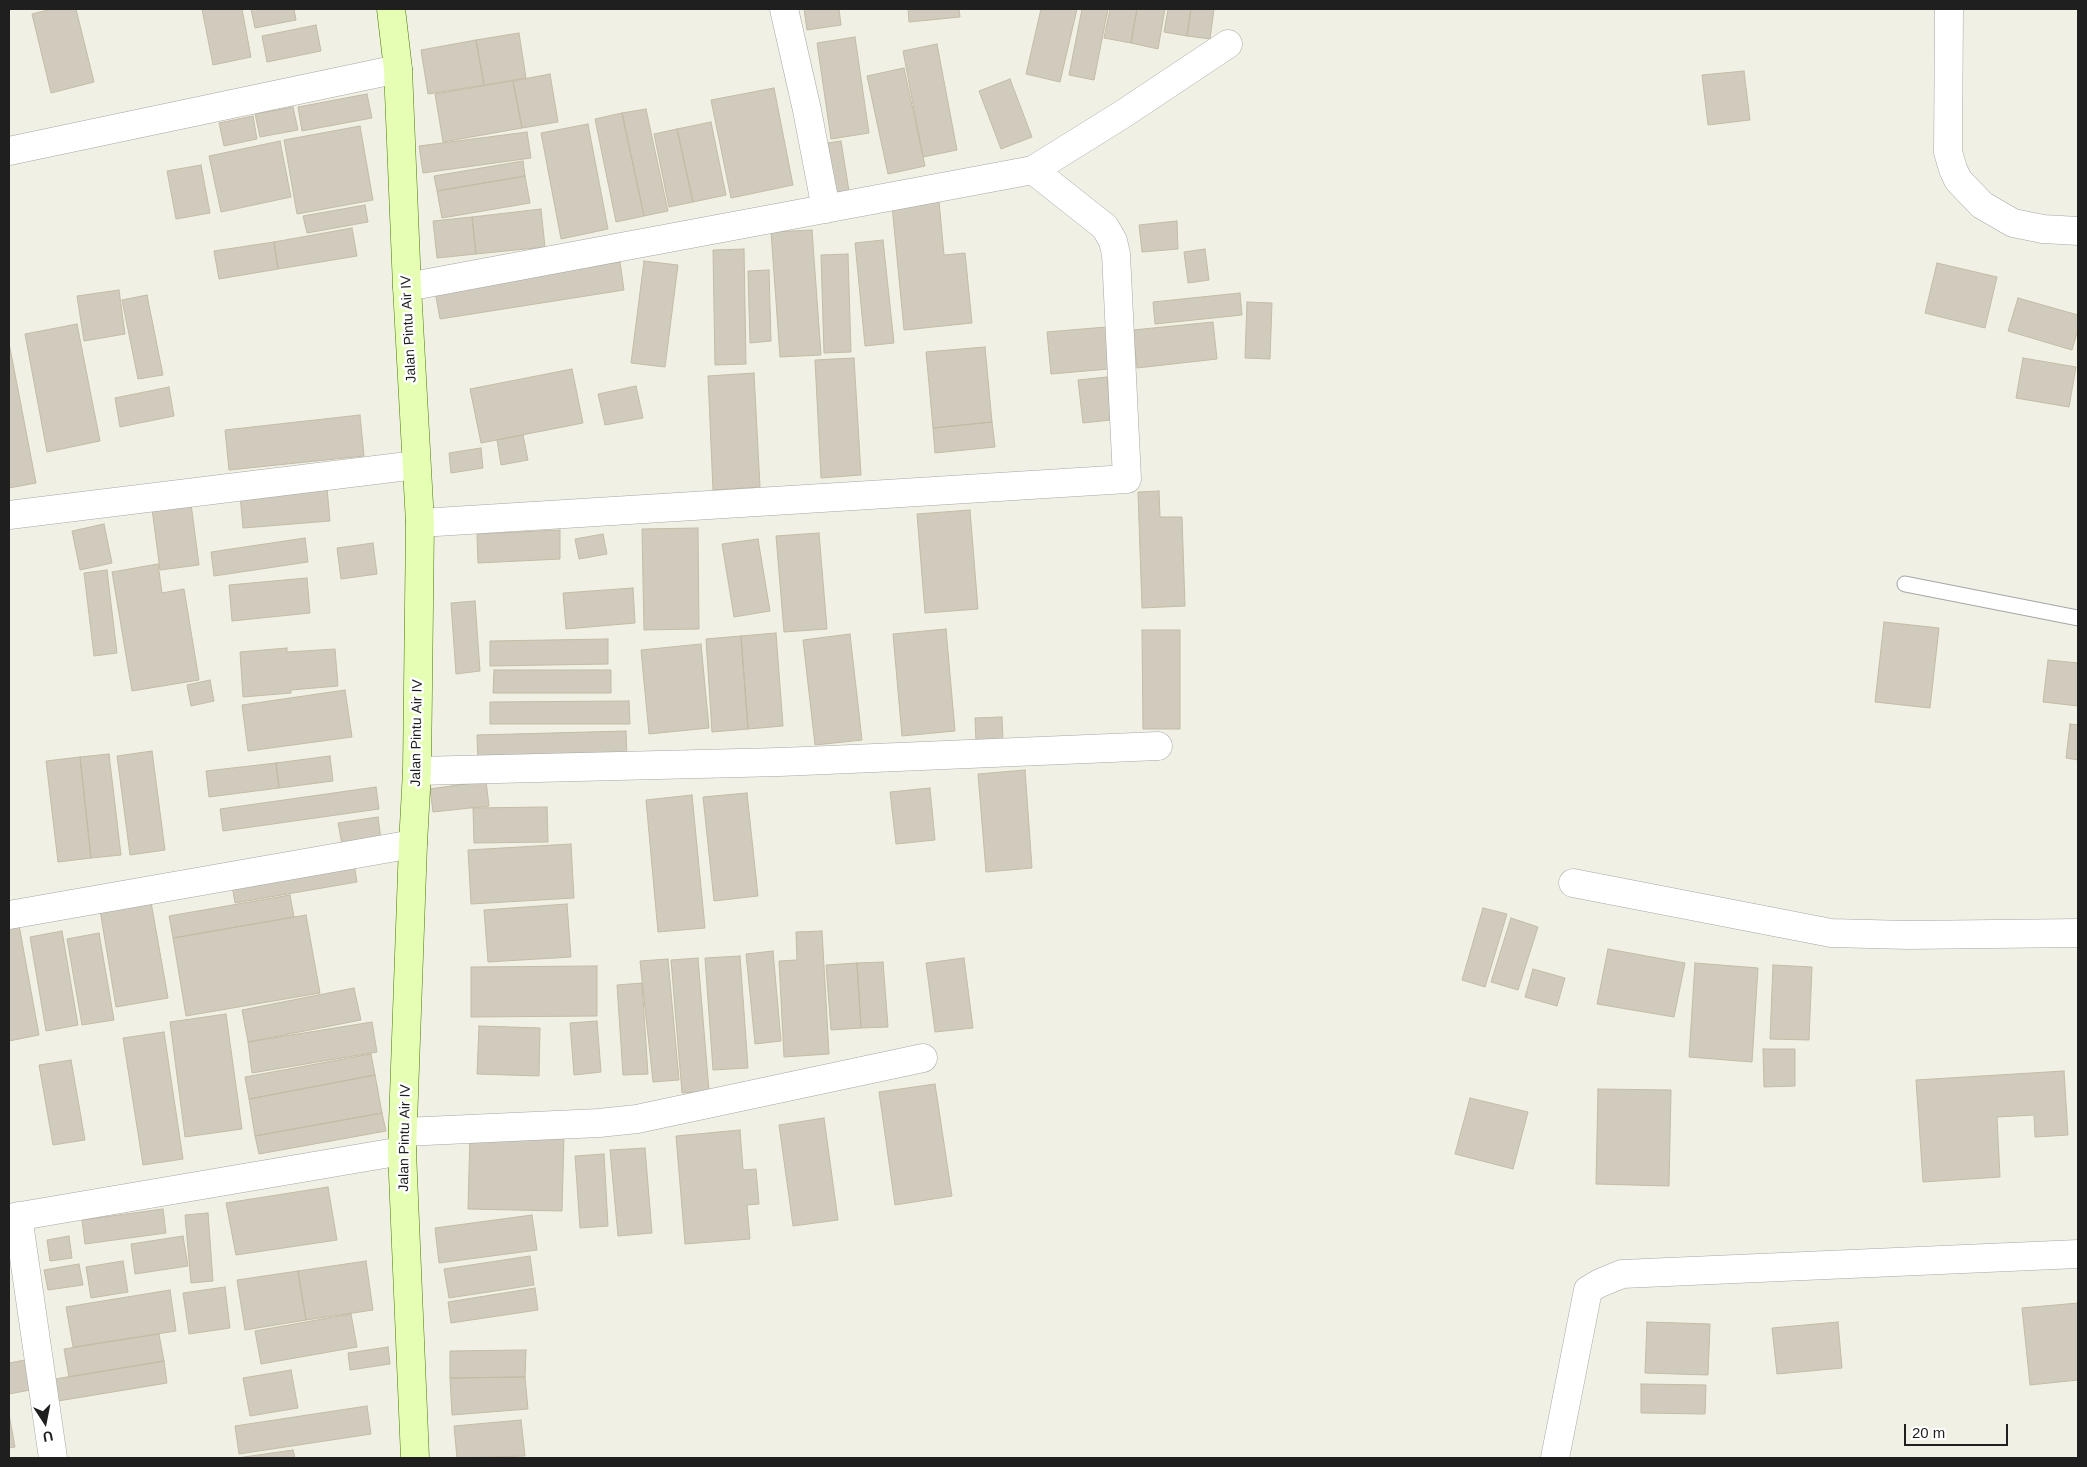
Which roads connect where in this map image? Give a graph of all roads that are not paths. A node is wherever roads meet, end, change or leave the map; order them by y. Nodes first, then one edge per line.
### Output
1 (391, 9) edge
2 (784, 9) edge
3 (1949, 9) edge
4 (1228, 44) dead end
5 (398, 69) junction
6 (9, 151) edge
7 (1033, 170) junction
8 (826, 209) junction
9 (2078, 231) edge
10 (407, 287) junction
11 (416, 465) junction
12 (9, 515) edge
13 (420, 524) junction
14 (1905, 584) dead end
15 (2078, 618) edge
16 (1158, 746) dead end
17 (417, 771) junction
18 (413, 844) junction
19 (1573, 883) dead end
20 (9, 915) edge
21 (2078, 934) edge
22 (923, 1058) dead end
23 (403, 1142) junction
24 (13, 1217) edge
25 (2078, 1254) edge
26 (53, 1458) edge
27 (414, 1458) edge
28 (1555, 1458) edge

1 - 5 main road, Jalan Pintu Air IV
2 - 8 street
3 - 9 street
4 - 7 street
5 - 6 street
5 - 10 main road, Jalan Pintu Air IV
7 - 8 street
7 - 13 street
8 - 10 street
10 - 11 main road, Jalan Pintu Air IV
11 - 12 street
11 - 13 main road, Jalan Pintu Air IV
13 - 17 main road, Jalan Pintu Air IV
14 - 15 lane
16 - 17 street
17 - 18 main road, Jalan Pintu Air IV
18 - 20 street
18 - 23 main road, Jalan Pintu Air IV
19 - 21 street
22 - 23 street
23 - 24 street
23 - 27 main road, Jalan Pintu Air IV
24 - 26 street
25 - 28 street

